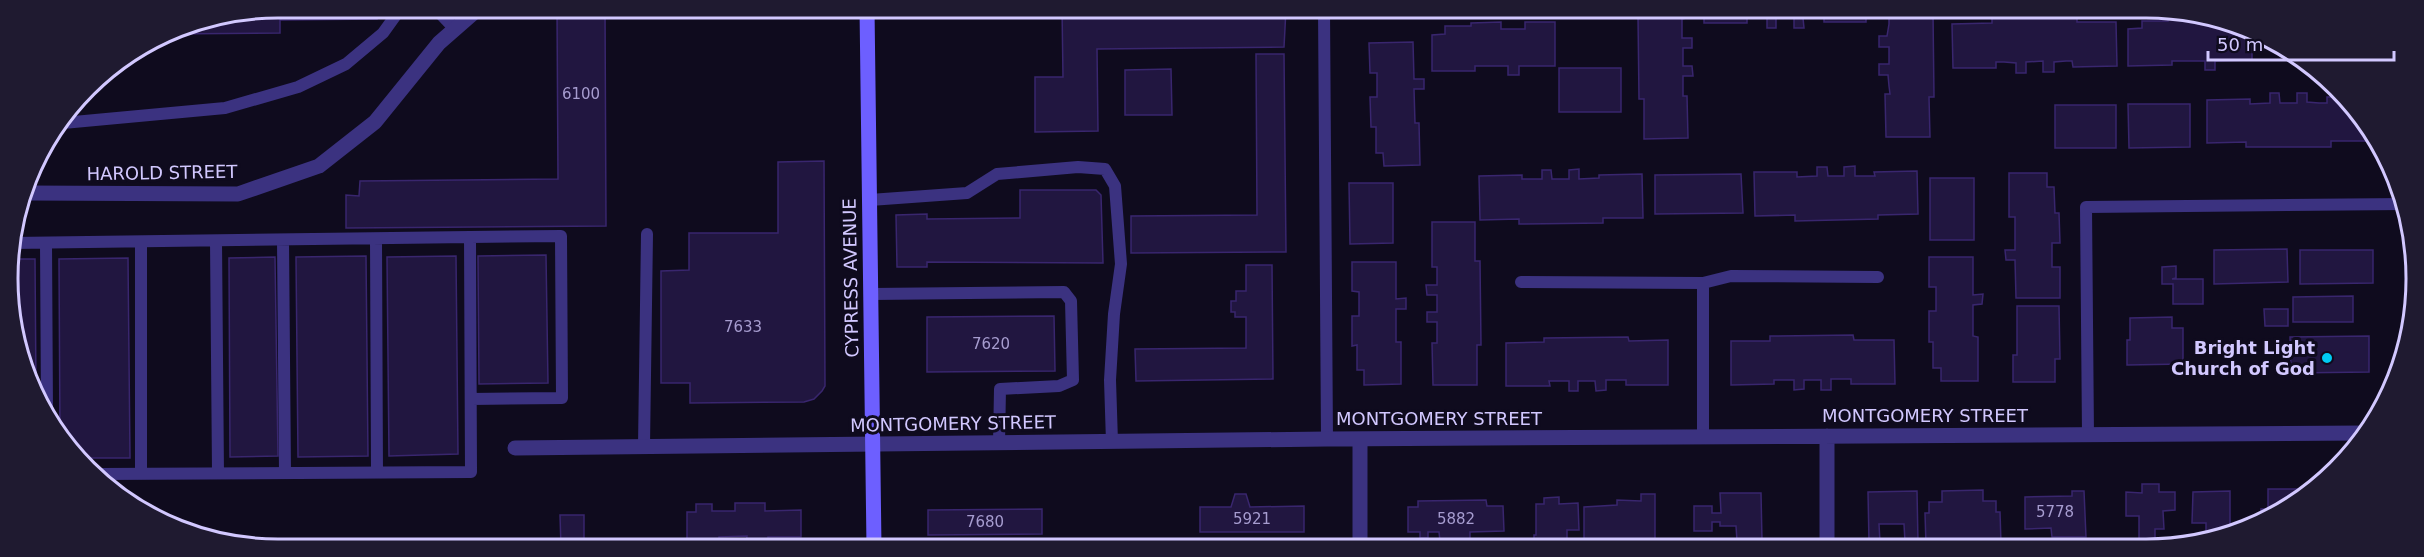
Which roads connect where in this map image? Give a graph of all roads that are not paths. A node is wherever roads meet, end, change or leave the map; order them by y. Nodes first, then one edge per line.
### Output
1 (393, 18) edge
2 (445, 18) edge
3 (467, 18) edge
4 (867, 18) edge
5 (1324, 18) edge
6 (455, 29) junction
7 (70, 122) edge
8 (33, 193) edge
9 (870, 200) junction
10 (2395, 204) edge
11 (647, 234) dead end
12 (470, 237) junction
13 (376, 239) junction
14 (283, 240) junction
15 (216, 241) junction
16 (141, 242) junction
17 (20, 243) edge
18 (46, 243) junction
19 (1878, 277) dead end
20 (1521, 282) dead end
21 (1703, 283) junction
22 (871, 294) junction
23 (47, 398) edge
24 (471, 399) junction
25 (2355, 433) edge
26 (2088, 435) junction
27 (1703, 436) junction
28 (1827, 436) junction
29 (1328, 439) junction
30 (1360, 439) junction
31 (1112, 442) junction
32 (999, 443) junction
33 (874, 445) junction
34 (644, 446) junction
35 (515, 448) dead end
36 (377, 472) junction
37 (218, 473) junction
38 (285, 473) junction
39 (107, 474) edge
40 (141, 474) junction
41 (874, 539) edge
42 (1360, 539) edge
43 (1827, 539) edge

1 - 7 lane
2 - 6 lane
3 - 6 street, HAROLD STREET
4 - 9 street, CYPRESS AVENUE
5 - 29 lane
6 - 8 street, HAROLD STREET
9 - 22 street, CYPRESS AVENUE
9 - 31 lane
10 - 26 lane
11 - 34 lane
12 - 13 lane
12 - 24 lane
12 - 24 lane
13 - 14 lane
13 - 36 lane
14 - 15 lane
14 - 38 lane
15 - 16 lane
15 - 37 lane
16 - 18 lane
16 - 40 lane
17 - 18 lane
18 - 23 lane
19 - 21 lane
20 - 21 lane
21 - 27 lane
22 - 32 lane
22 - 33 street, CYPRESS AVENUE
24 - 36 lane
25 - 26 street, MONTGOMERY STREET
26 - 28 street, MONTGOMERY STREET
27 - 28 street, MONTGOMERY STREET
27 - 30 street, MONTGOMERY STREET
28 - 43 street
29 - 30 street, MONTGOMERY STREET
29 - 31 street, MONTGOMERY STREET
30 - 42 street
31 - 32 street, MONTGOMERY STREET
32 - 33 street, MONTGOMERY STREET
33 - 34 street, MONTGOMERY STREET
33 - 41 street, CYPRESS AVENUE
34 - 35 street, MONTGOMERY STREET
36 - 38 lane
37 - 38 lane
37 - 40 lane
39 - 40 lane

